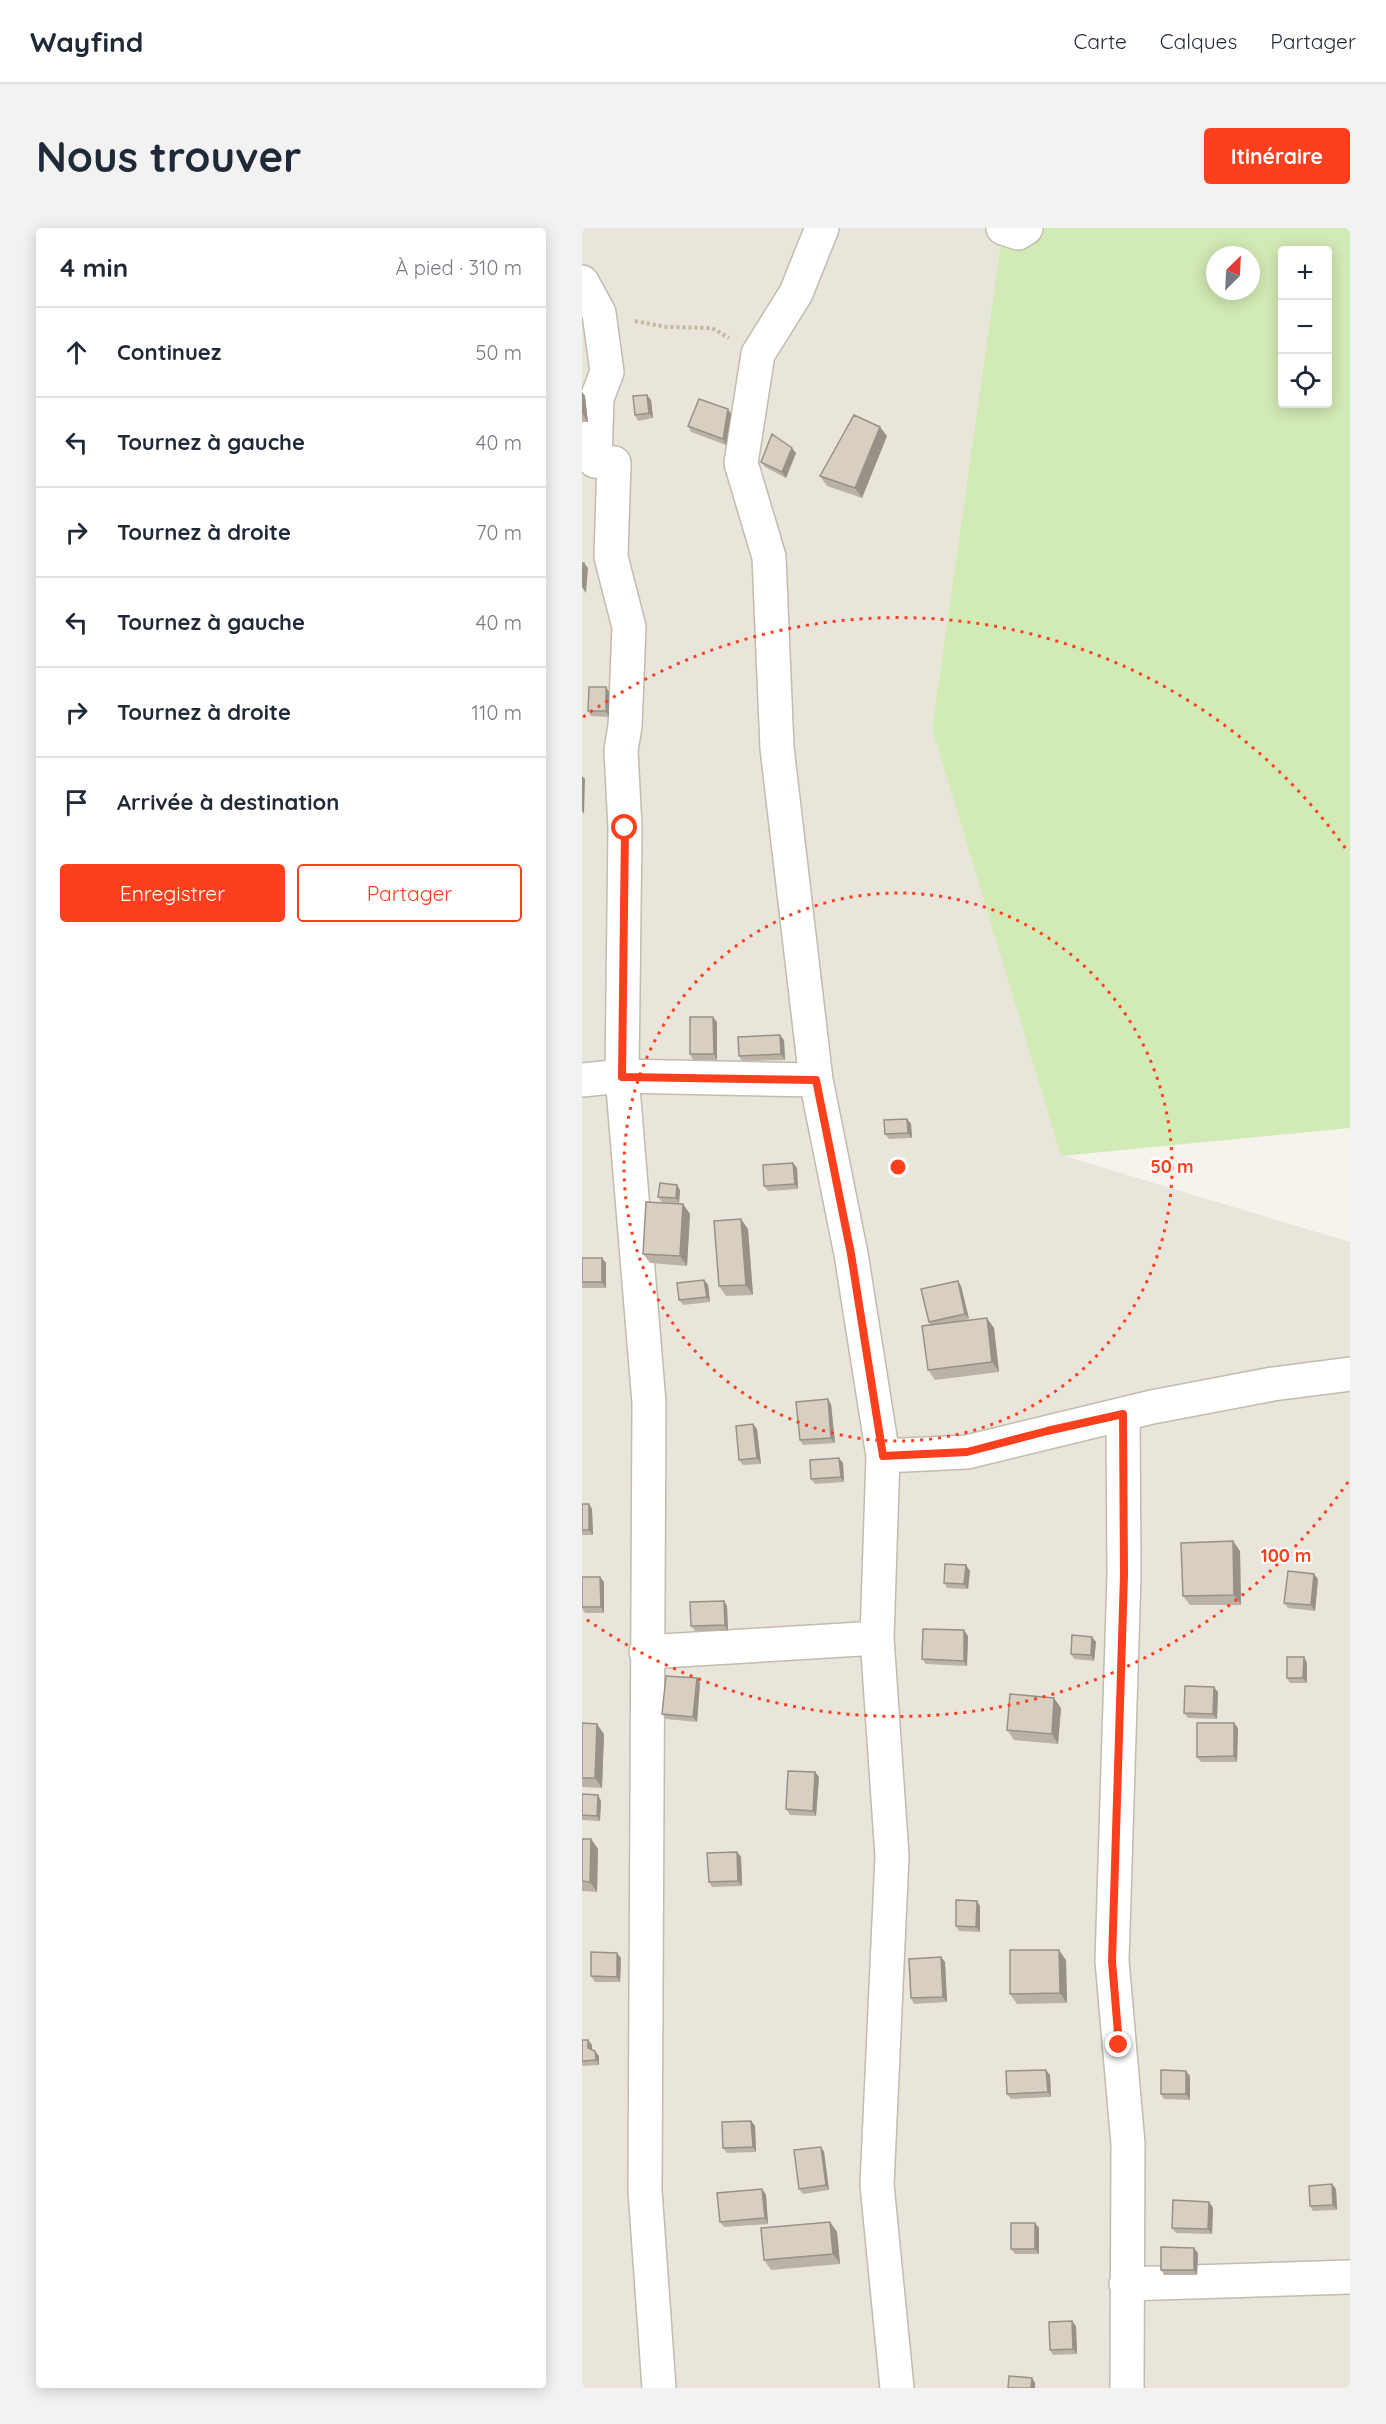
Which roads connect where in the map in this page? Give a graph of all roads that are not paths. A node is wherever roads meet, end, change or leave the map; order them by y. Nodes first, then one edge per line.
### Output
1 (822, 228) edge
2 (1003, 228) edge
3 (1026, 228) edge
4 (582, 282) edge
5 (622, 1077) junction
6 (582, 1080) edge
7 (816, 1080) junction
8 (1350, 1374) edge
9 (1123, 1414) junction
10 (883, 1456) junction
11 (877, 1638) junction
12 (646, 1652) junction
13 (1350, 2277) edge
14 (1126, 2284) junction
15 (659, 2388) edge
16 (897, 2388) edge
17 (1127, 2388) edge

1 - 7 street
2 - 3 street
4 - 5 street
5 - 6 street
5 - 7 street
5 - 12 street
7 - 10 street
8 - 9 street
9 - 10 street
9 - 14 street
10 - 11 street
11 - 12 street
11 - 16 street
12 - 15 street
13 - 14 street
14 - 17 street

